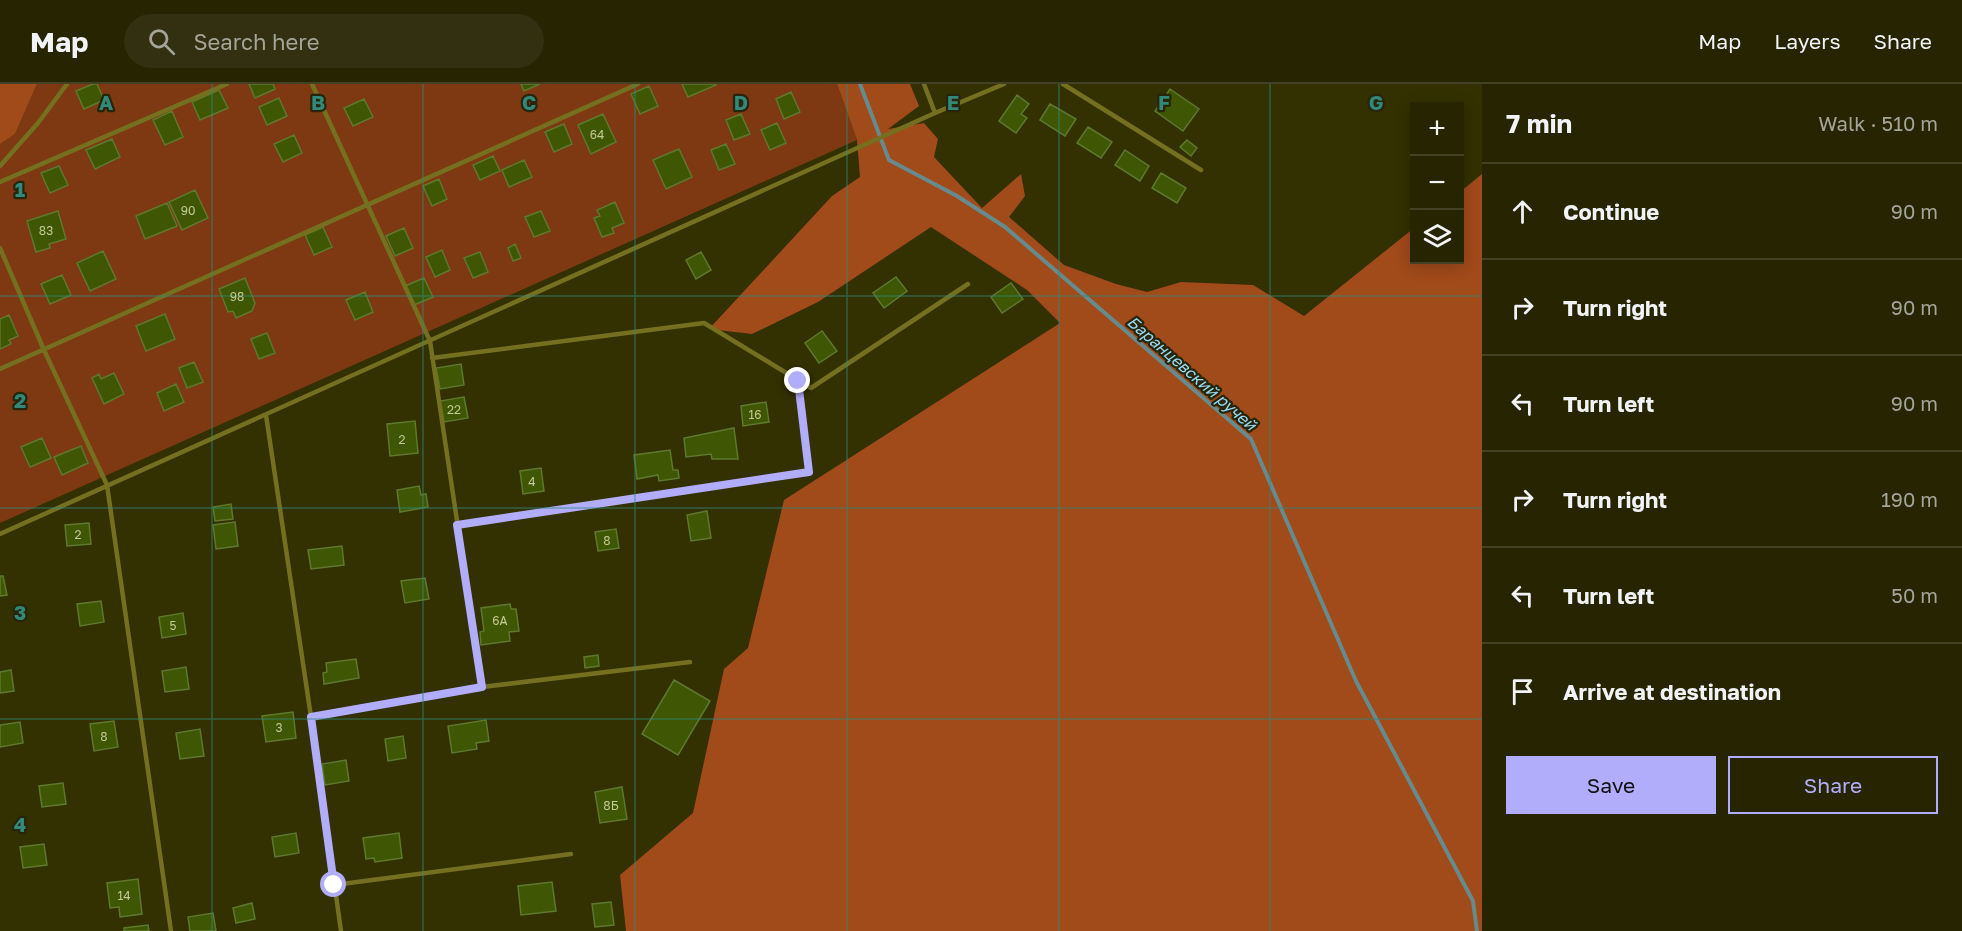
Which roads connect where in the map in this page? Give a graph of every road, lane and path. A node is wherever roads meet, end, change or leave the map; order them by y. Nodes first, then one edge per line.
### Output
1 (67, 84) edge
2 (227, 84) edge
3 (312, 84) edge
4 (638, 84) edge
5 (924, 84) edge
6 (1004, 84) edge
7 (1063, 84) edge
8 (935, 113) junction
9 (0, 166) edge
10 (1201, 170) dead end
11 (0, 182) edge
12 (366, 205) junction
13 (0, 248) edge
14 (968, 284) dead end
15 (430, 341) junction
16 (44, 350) junction
17 (432, 358) junction
18 (0, 369) edge
19 (798, 381) junction
20 (266, 415) junction
21 (107, 485) junction
22 (457, 525) junction
23 (0, 534) edge
24 (690, 662) dead end
25 (482, 687) junction
26 (311, 717) junction
27 (571, 854) dead end
28 (334, 885) junction
29 (171, 931) edge
30 (341, 931) edge

1 - 9 lane
2 - 11 lane
3 - 12 lane
4 - 12 lane
5 - 8 lane
6 - 8 lane
7 - 10 lane
8 - 15 lane
12 - 15 lane
12 - 16 lane
13 - 16 lane
14 - 19 lane
15 - 17 lane
15 - 20 lane
16 - 18 lane
16 - 21 lane
17 - 19 lane
17 - 22 lane
19 - 22 lane
20 - 21 lane
20 - 26 lane
21 - 23 lane
21 - 29 lane
22 - 25 lane
24 - 25 lane
25 - 26 lane
26 - 28 lane
27 - 28 lane
28 - 30 lane

